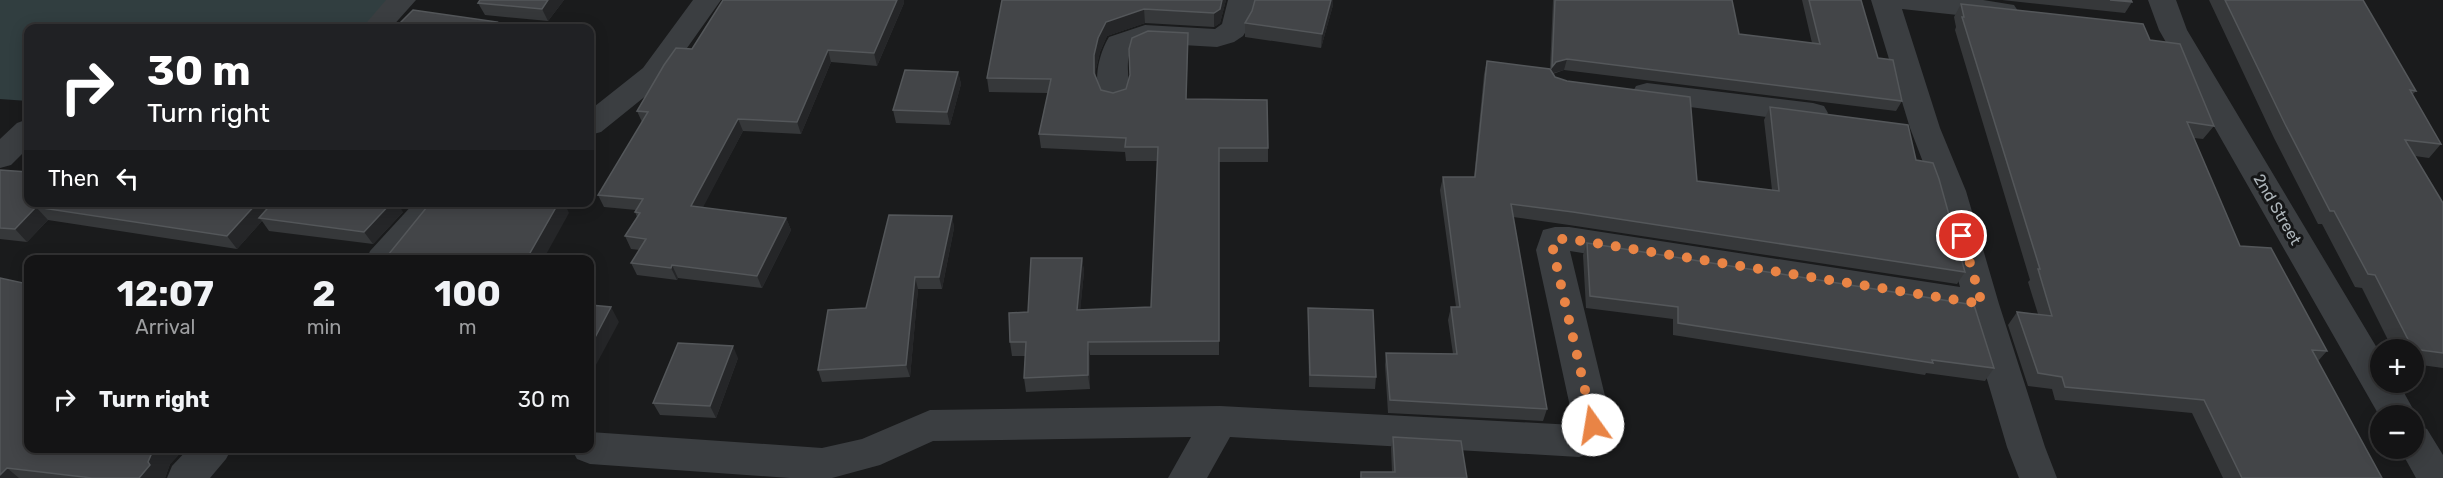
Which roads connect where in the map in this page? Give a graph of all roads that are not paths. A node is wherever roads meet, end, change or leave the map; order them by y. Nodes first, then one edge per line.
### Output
1 (402, 0) edge
2 (707, 0) edge
3 (1242, 0) edge
4 (1885, 0) edge
5 (1902, 0) edge
6 (2162, 0) edge
7 (2032, 14) edge
8 (380, 24) edge
9 (1622, 89) edge
10 (1114, 95) edge
11 (1843, 117) edge
12 (594, 122) edge
13 (0, 123) edge
14 (1890, 123) edge
15 (24, 124) edge
16 (1925, 128) junction
17 (24, 134) edge
18 (0, 157) edge
19 (430, 207) edge
20 (386, 255) edge
21 (1982, 304) junction
22 (2392, 405) edge
23 (1220, 422) junction
24 (594, 448) edge
25 (208, 453) edge
26 (2424, 457) edge
27 (186, 478) edge
28 (1187, 478) edge
29 (2038, 478) edge
30 (2436, 478) edge

1 - 8 street
2 - 12 street
3 - 10 street
4 - 16 street
5 - 7 street
6 - 22 street, 2nd Street
9 - 11 street
13 - 15 street
14 - 16 street
16 - 21 street
17 - 18 street
19 - 20 street
21 - 23 street
21 - 29 street
23 - 24 street
23 - 28 street
25 - 27 street
26 - 30 street

